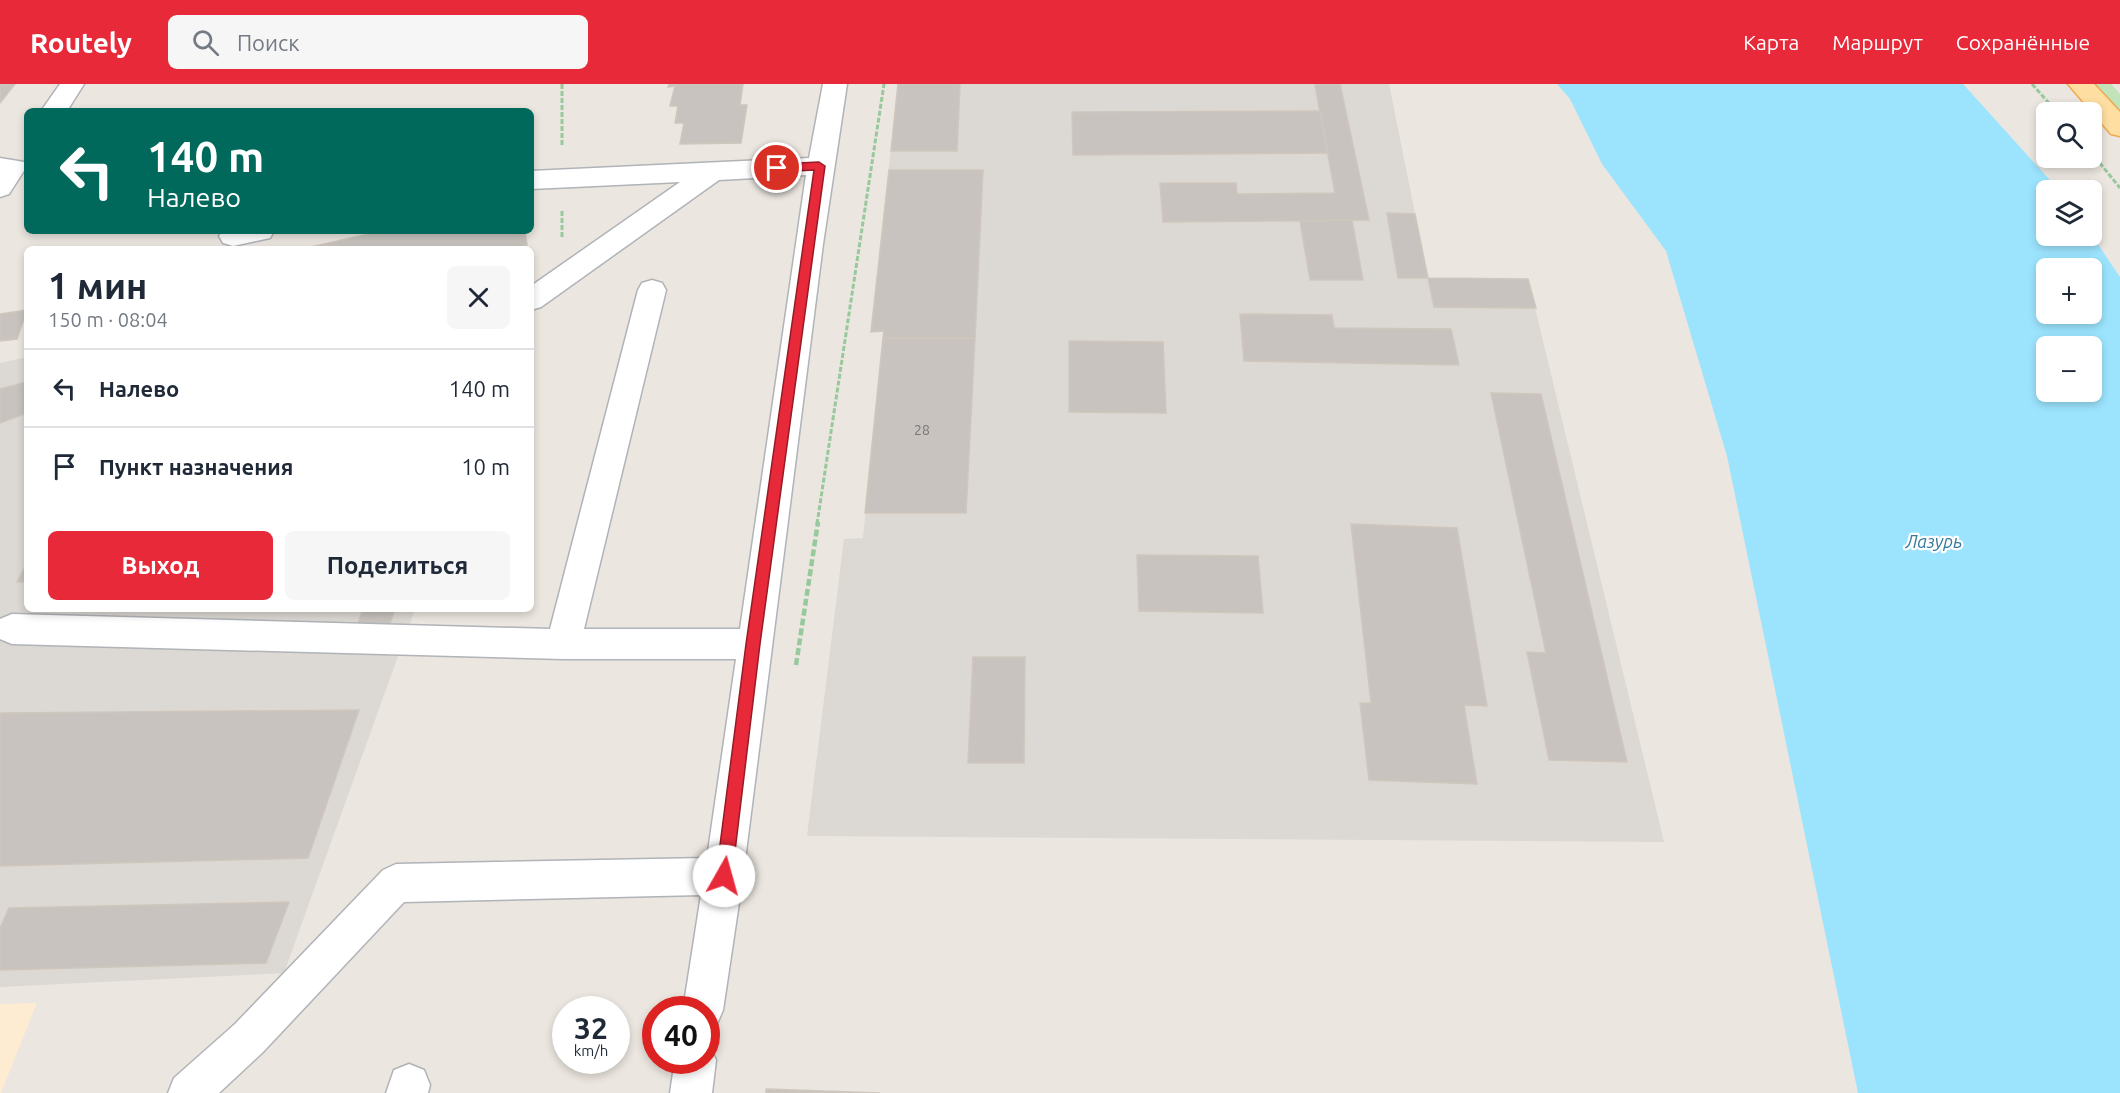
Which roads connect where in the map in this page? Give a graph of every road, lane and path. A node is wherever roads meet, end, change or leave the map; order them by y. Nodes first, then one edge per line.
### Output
1 (72, 84) edge
2 (835, 84) edge
3 (884, 84) edge
4 (2032, 84) edge
5 (2080, 84) edge
6 (2048, 102) edge
7 (56, 108) edge
8 (2120, 128) edge
9 (819, 166) junction
10 (2102, 166) edge
11 (713, 171) junction
12 (534, 180) edge
13 (2120, 188) edge
14 (244, 234) edge
15 (233, 236) dead end
16 (652, 290) dead end
17 (534, 298) edge
18 (12, 629) dead end
19 (563, 644) junction
20 (753, 644) junction
21 (796, 668) dead end
22 (724, 876) junction
23 (706, 996) edge
24 (694, 1074) edge
25 (189, 1093) edge
26 (691, 1093) edge

1 - 7 street
2 - 9 street
3 - 21 path
4 - 6 path
5 - 8 main road
9 - 11 street
9 - 20 street
10 - 13 path
11 - 12 street
11 - 17 street
14 - 15 street
16 - 19 street
18 - 19 street
19 - 20 street
20 - 22 street
22 - 23 street
22 - 25 street
24 - 26 street

